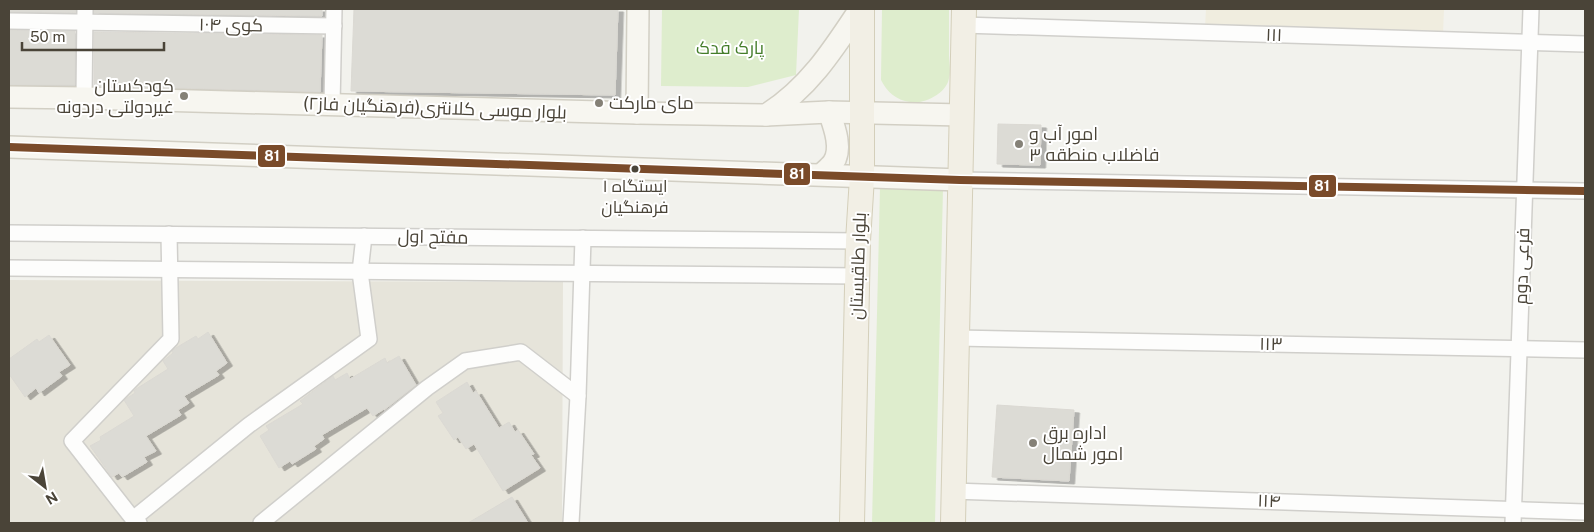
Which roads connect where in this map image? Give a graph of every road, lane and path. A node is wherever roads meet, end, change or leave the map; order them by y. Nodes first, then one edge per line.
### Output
1 (334, 9) edge
2 (638, 9) edge
3 (861, 9) edge
4 (1531, 9) edge
5 (85, 16) edge
6 (964, 17) edge
7 (9, 21) edge
8 (334, 26) junction
9 (1530, 43) junction
10 (1585, 44) edge
11 (9, 98) edge
12 (84, 98) junction
13 (332, 105) junction
14 (829, 112) junction
15 (637, 113) junction
16 (862, 113) junction
17 (766, 115) junction
18 (962, 115) junction
19 (9, 136) edge
20 (32, 146) junction
21 (9, 147) edge
22 (822, 174) junction
23 (862, 177) junction
24 (960, 180) junction
25 (1525, 190) junction
26 (1585, 191) edge
27 (9, 233) edge
28 (169, 234) junction
29 (364, 236) junction
30 (583, 238) junction
31 (858, 241) junction
32 (9, 268) edge
33 (169, 270) junction
34 (360, 272) junction
35 (583, 274) junction
36 (857, 276) junction
37 (957, 338) junction
38 (1519, 349) junction
39 (1585, 350) edge
40 (578, 396) junction
41 (954, 491) junction
42 (1585, 512) edge
43 (1513, 516) edge
44 (136, 521) edge
45 (261, 523) edge
46 (571, 523) edge
47 (852, 523) edge
48 (953, 523) edge

1 - 8 street
2 - 15 main road
3 - 16 main road, بلوار طاقبستان
3 - 17 main road
4 - 9 street, فرعی دوم
5 - 7 street, کوی ۱۰۴
5 - 8 street, کوی ۱۰۴
5 - 12 street
6 - 9 street, ۱۱۱
6 - 18 main road
8 - 13 street
9 - 10 street, ۱۱۱
9 - 25 street, فرعی دوم
11 - 12 main road, بلوار موسی کلانتری(فرهنگیان فاز۲)
12 - 13 main road, بلوار موسی کلانتری(فرهنگیان فاز۲)
13 - 15 main road, بلوار موسی کلانتری(فرهنگیان فاز۲)
14 - 16 main road, بلوار موسی کلانتری(فرهنگیان فاز۲)
14 - 17 main road, بلوار موسی کلانتری(فرهنگیان فاز۲)
14 - 22 main road
15 - 17 main road, بلوار موسی کلانتری(فرهنگیان فاز۲)
16 - 18 main road, بلوار موسی کلانتری(فرهنگیان فاز۲)
16 - 23 main road, بلوار طاقبستان
18 - 24 main road
19 - 20 main road
20 - 21 main road
20 - 22 main road
22 - 23 main road
23 - 24 main road
23 - 31 main road, بلوار طاقبستان
24 - 25 street
24 - 37 main road
25 - 26 street
25 - 38 street, فرعی دوم
27 - 28 street, مفتح اول
28 - 29 street, مفتح اول
28 - 33 street
29 - 30 street, مفتح اول
29 - 34 street
30 - 31 street, مفتح اول
30 - 35 street
31 - 36 main road, بلوار طاقبستان
32 - 33 street, مفتح اول
33 - 34 street, مفتح اول
33 - 44 street
34 - 35 street, مفتح اول
34 - 44 street
35 - 36 street, مفتح اول
35 - 40 street
36 - 47 main road, بلوار طاقبستان
37 - 38 street, ۱۱۳
37 - 41 main road
38 - 39 street, ۱۱۳
38 - 43 street, فرعی دوم
40 - 45 street
40 - 46 street
41 - 43 street, ۱۱۴
41 - 48 main road
42 - 43 street, ۱۱۴

